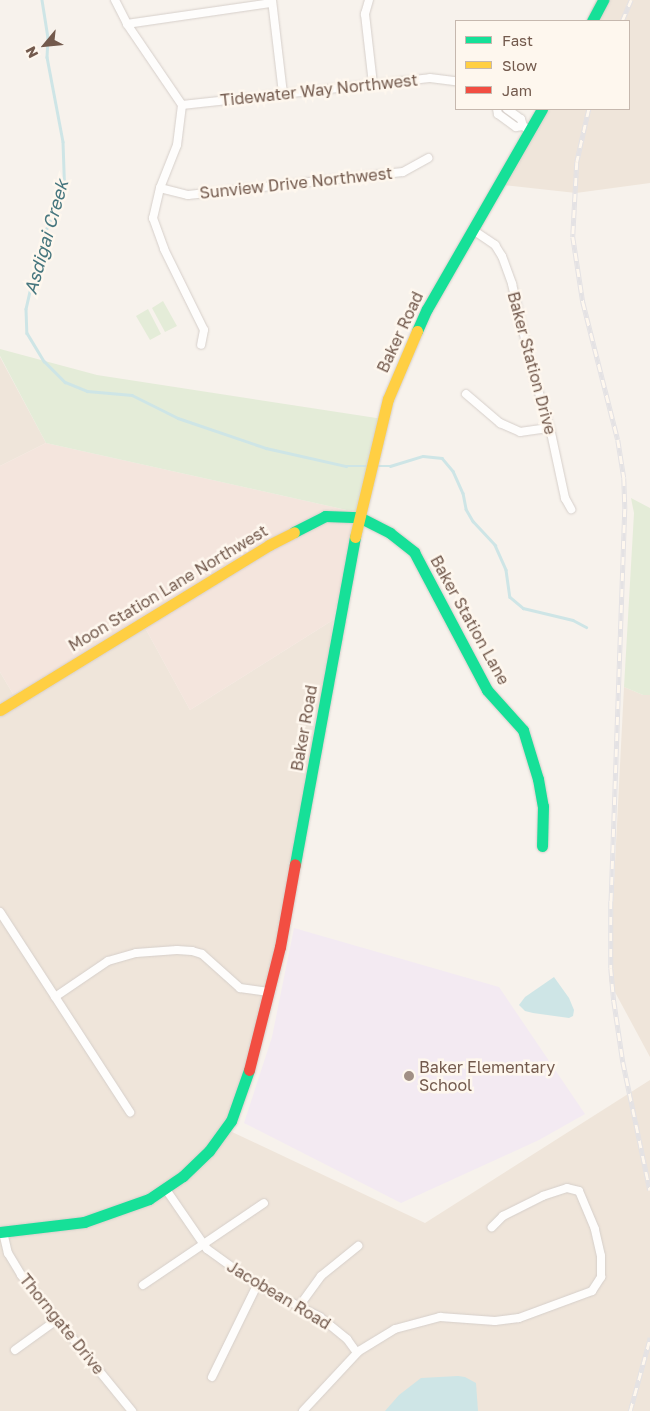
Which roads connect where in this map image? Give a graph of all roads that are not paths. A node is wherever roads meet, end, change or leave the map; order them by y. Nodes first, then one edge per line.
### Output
1 (115, 0) edge
2 (369, 0) edge
3 (603, 0) edge
4 (271, 1) edge
5 (593, 20) edge
6 (127, 24) junction
7 (455, 81) edge
8 (373, 84) junction
9 (283, 93) junction
10 (182, 105) junction
11 (497, 110) edge
12 (508, 110) edge
13 (541, 110) edge
14 (526, 128) junction
15 (428, 158) dead end
16 (160, 188) junction
17 (473, 230) junction
18 (201, 345) dead end
19 (466, 394) dead end
20 (550, 428) junction
21 (571, 509) dead end
22 (359, 517) junction
23 (0, 710) edge
24 (542, 846) dead end
25 (0, 912) edge
26 (269, 992) junction
27 (56, 997) junction
28 (130, 1112) dead end
29 (165, 1188) junction
30 (264, 1203) dead end
31 (492, 1227) dead end
32 (1, 1232) edge
33 (203, 1244) junction
34 (358, 1246) dead end
35 (143, 1285) dead end
36 (257, 1285) junction
37 (300, 1306) junction
38 (58, 1319) junction
39 (15, 1350) dead end
40 (357, 1353) junction
41 (212, 1377) dead end
42 (132, 1411) edge
43 (303, 1411) edge

1 - 6 street
2 - 8 street
3 - 5 main road
4 - 6 street
4 - 9 street
6 - 10 street
7 - 8 street, Tidewater Way Northwest
8 - 9 street, Tidewater Way Northwest
9 - 10 street, Tidewater Way Northwest
10 - 16 street
11 - 14 street
12 - 14 street
13 - 14 main road, Baker Road
14 - 17 main road, Baker Road
15 - 16 street, Sunview Drive Northwest
16 - 18 street
17 - 20 street, Baker Station Drive
17 - 22 main road, Baker Road
19 - 20 street
20 - 21 street, Baker Station Drive
22 - 23 main road, Moon Station Lane Northwest
22 - 24 main road, Baker Station Lane
22 - 26 main road, Baker Road
25 - 27 street
26 - 27 street
26 - 29 main road, Baker Road
27 - 28 street
29 - 32 main road, Baker Road
29 - 33 street, Jacobean Road
30 - 33 street
31 - 40 street
32 - 38 street, Thorngate Drive
33 - 35 street
33 - 36 street, Jacobean Road
34 - 37 street
36 - 37 street, Jacobean Road
36 - 41 street
37 - 40 street, Jacobean Road
38 - 39 street
38 - 42 street, Thorngate Drive
40 - 43 street

